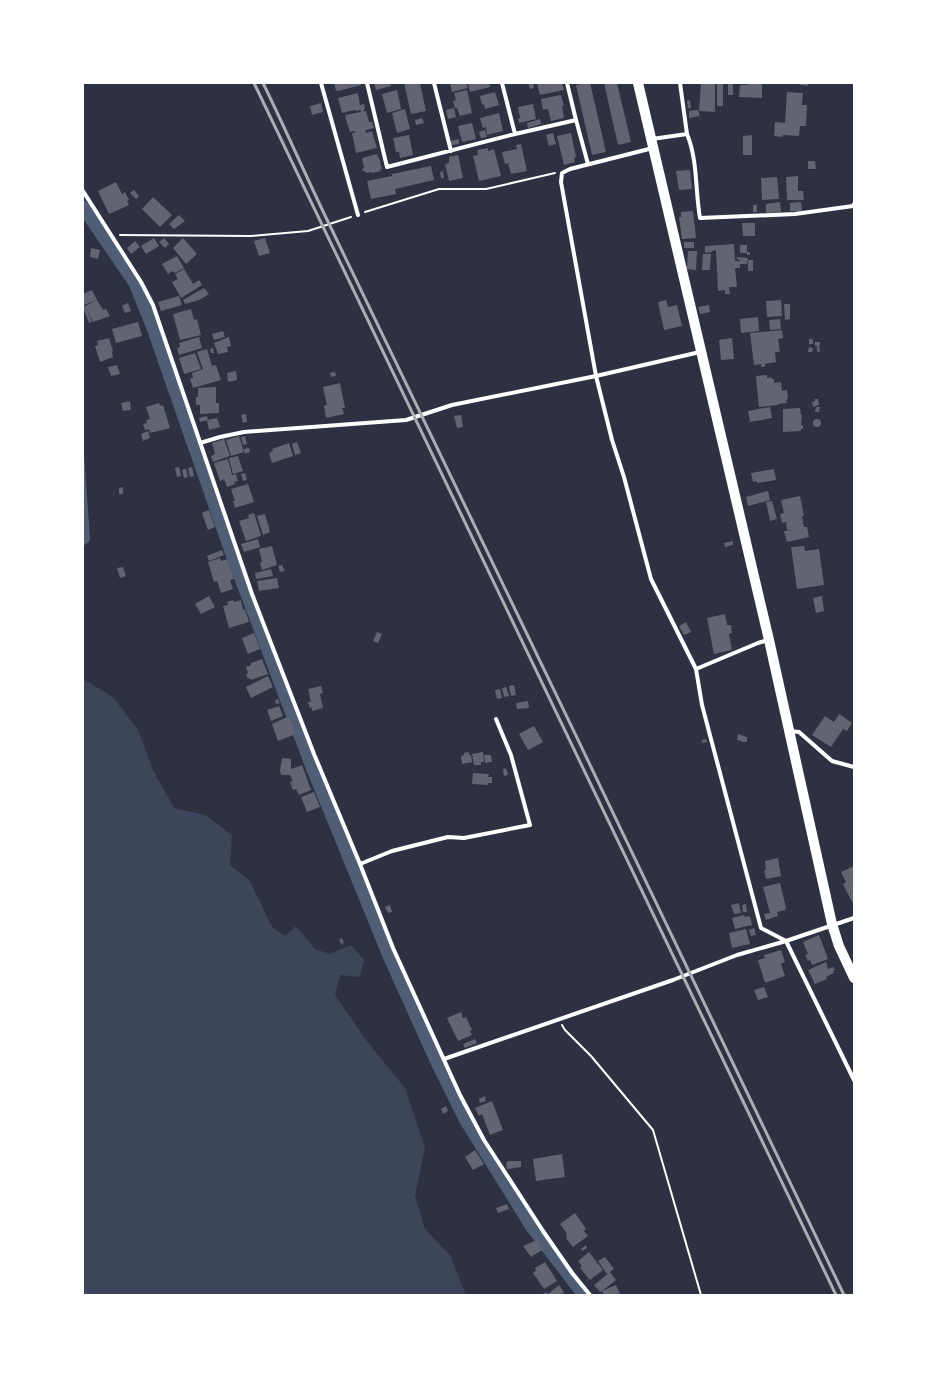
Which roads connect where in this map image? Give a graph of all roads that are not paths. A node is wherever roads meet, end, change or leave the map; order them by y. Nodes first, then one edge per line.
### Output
1 (321, 83) edge
2 (367, 83) edge
3 (434, 83) edge
4 (502, 83) edge
5 (567, 83) edge
6 (638, 83) edge
7 (680, 83) edge
8 (576, 120) junction
9 (515, 134) junction
10 (687, 134) junction
11 (652, 144) junction
12 (451, 151) junction
13 (588, 164) junction
14 (83, 191) edge
15 (854, 204) edge
16 (358, 215) road end
17 (701, 352) junction
18 (596, 376) junction
19 (200, 443) junction
20 (769, 640) junction
21 (696, 669) junction
22 (496, 719) dead end
23 (789, 730) junction
24 (854, 767) edge
25 (360, 864) junction
26 (854, 918) edge
27 (832, 924) junction
28 (786, 940) junction
29 (854, 978) edge
30 (444, 1059) junction
31 (854, 1080) edge
32 (590, 1295) edge

1 - 16 street
2 - 12 street
3 - 12 street
4 - 9 street
5 - 8 street
6 - 11 main road
7 - 10 street
8 - 9 street
8 - 13 street
9 - 12 street
10 - 11 street
10 - 15 street
11 - 13 street
11 - 17 main road
13 - 18 street
14 - 19 street
17 - 18 street
17 - 20 main road
18 - 19 street
18 - 21 street
19 - 25 street
20 - 21 street
20 - 23 main road
21 - 28 street
22 - 25 street
23 - 24 street
23 - 27 main road
25 - 30 street
26 - 27 street
27 - 28 street
27 - 29 main road
28 - 30 street
28 - 31 street
30 - 32 street

